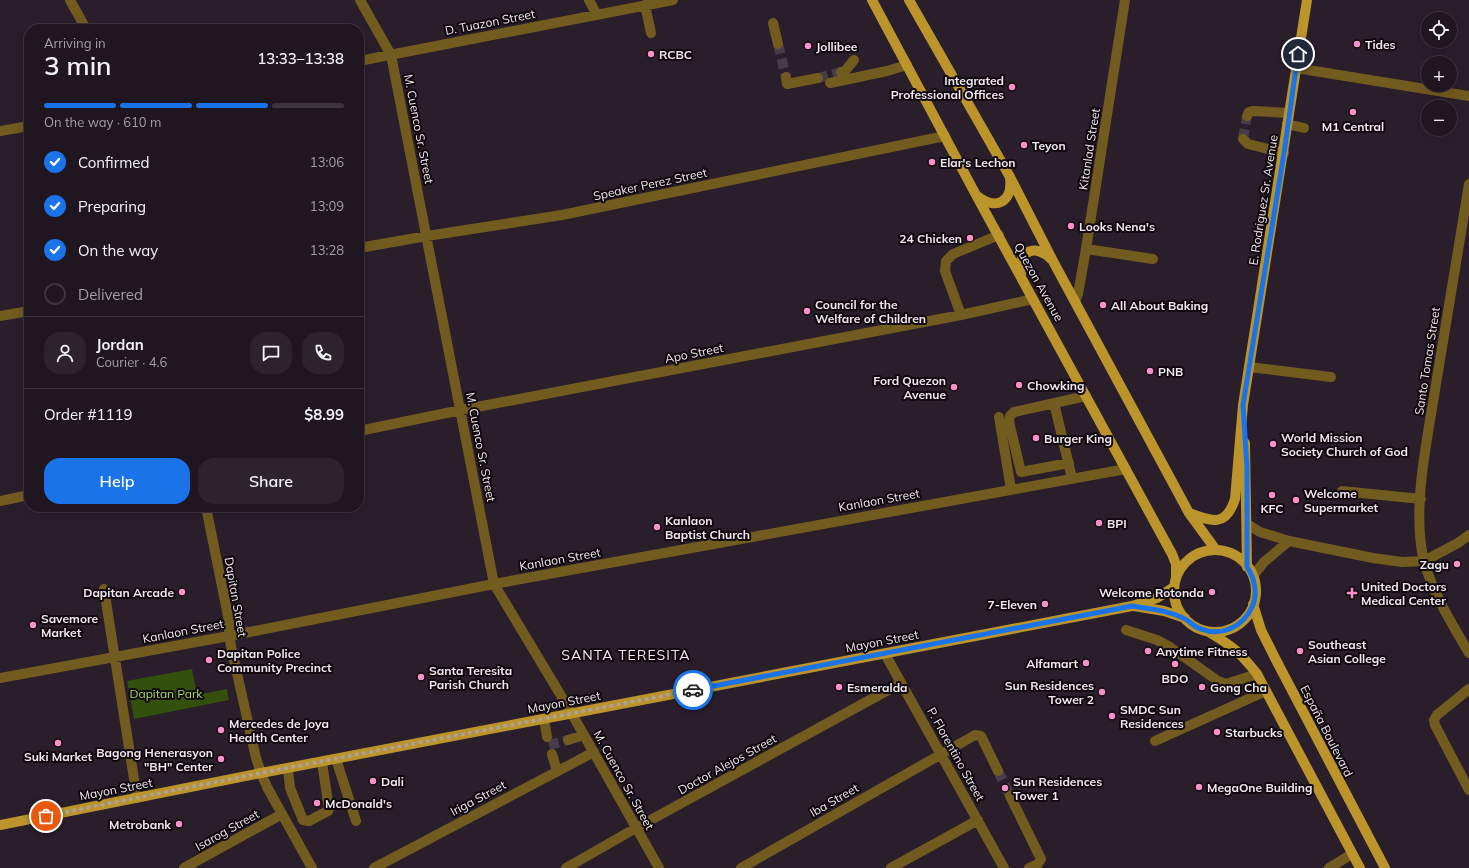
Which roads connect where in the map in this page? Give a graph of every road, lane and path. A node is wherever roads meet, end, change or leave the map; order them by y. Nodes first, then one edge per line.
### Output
1 (70, 0) edge
2 (360, 0) edge
3 (589, 0) edge
4 (673, 0) edge
5 (872, 0) edge
6 (909, 0) edge
7 (1125, 0) edge
8 (1307, 0) edge
9 (632, 4) edge
10 (645, 5) junction
11 (597, 15) junction
12 (774, 23) dead end
13 (83, 24) edge
14 (651, 33) dead end
15 (778, 44) tunnel mouth
16 (391, 55) junction
17 (364, 60) edge
18 (854, 60) dead end
19 (907, 65) junction
20 (1296, 68) junction
21 (841, 72) tunnel mouth
22 (786, 78) dead end
23 (818, 78) tunnel mouth
24 (830, 83) dead end
25 (1469, 96) edge
26 (1289, 113) junction
27 (1247, 116) dead end
28 (1287, 124) junction
29 (24, 127) edge
30 (1304, 128) dead end
31 (0, 131) edge
32 (944, 136) junction
33 (1243, 139) dead end
34 (1284, 153) junction
35 (1010, 177) junction
36 (1469, 184) edge
37 (976, 195) junction
38 (999, 235) junction
39 (427, 236) junction
40 (364, 247) edge
41 (1086, 248) junction
42 (1153, 259) dead end
43 (1054, 263) junction
44 (1024, 282) junction
45 (1033, 299) junction
46 (1075, 301) junction
47 (24, 311) edge
48 (961, 315) junction
49 (0, 316) edge
50 (1249, 367) junction
51 (1331, 377) dead end
52 (1086, 396) junction
53 (1054, 403) junction
54 (1243, 405) junction
55 (461, 410) junction
56 (999, 417) dead end
57 (364, 430) edge
58 (1069, 463) junction
59 (1126, 469) junction
60 (1072, 478) junction
61 (1012, 489) junction
62 (1342, 491) dead end
63 (24, 496) edge
64 (1420, 499) junction
65 (0, 501) edge
66 (207, 512) edge
67 (1189, 513) junction
68 (1247, 524) junction
69 (1469, 535) edge
70 (1289, 541) junction
71 (1216, 550) junction
72 (1424, 561) junction
73 (1247, 567) junction
74 (1253, 576) junction
75 (1175, 582) junction
76 (494, 584) junction
77 (104, 589) dead end
78 (1253, 604) junction
79 (1132, 606) junction
80 (1185, 618) junction
81 (1126, 630) dead end
82 (1207, 631) junction
83 (229, 636) junction
84 (1469, 653) edge
85 (885, 654) junction
86 (114, 657) junction
87 (1257, 674) junction
88 (0, 678) edge
89 (902, 683) junction
90 (1469, 690) edge
91 (1266, 691) junction
92 (572, 714) junction
93 (544, 720) junction
94 (584, 736) junction
95 (548, 737) dead end
96 (568, 740) tunnel mouth
97 (1155, 740) dead end
98 (942, 750) junction
99 (594, 752) junction
100 (552, 754) dead end
101 (336, 760) junction
102 (322, 762) junction
103 (288, 769) junction
104 (557, 771) junction
105 (998, 771) tunnel mouth
106 (261, 773) junction
107 (1469, 790) edge
108 (1010, 796) tunnel mouth
109 (137, 798) junction
110 (282, 814) junction
111 (978, 820) junction
112 (356, 821) dead end
113 (0, 825) edge
114 (636, 828) junction
115 (1352, 854) junction
116 (184, 868) edge
117 (312, 868) edge
118 (374, 868) edge
119 (566, 868) edge
120 (659, 868) edge
121 (741, 868) edge
122 (891, 868) edge
123 (1004, 868) edge
124 (1029, 868) edge
125 (1329, 868) edge
126 (1360, 868) edge
127 (1385, 868) edge

1 - 13 street
2 - 16 street, M. Cuenco Sr. Street
3 - 11 street
4 - 10 street, D. Tuazon Street
5 - 19 main road, Quezon Avenue
6 - 35 main road, Quezon Avenue
7 - 41 street, Kitanlad Street
8 - 20 main road, E. Rodriguez Sr. Avenue
9 - 10 street, D. Tuazon Street
9 - 11 street, D. Tuazon Street
10 - 14 street
11 - 16 street, D. Tuazon Street
12 - 15 street
16 - 17 street, D. Tuazon Street
16 - 39 street, M. Cuenco Sr. Street
18 - 21 street
19 - 24 street
19 - 32 main road, Quezon Avenue
20 - 25 street
20 - 26 main road, E. Rodriguez Sr. Avenue
22 - 23 street
26 - 27 street
26 - 28 main road, E. Rodriguez Sr. Avenue
28 - 30 street
28 - 34 main road, E. Rodriguez Sr. Avenue
29 - 31 street
32 - 37 main road, Quezon Avenue
32 - 39 street, Speaker Perez Street
33 - 34 street
34 - 50 main road, E. Rodriguez Sr. Avenue
35 - 37 main road
35 - 43 main road, Quezon Avenue
36 - 64 street, Santo Tomas Street
37 - 38 main road, Quezon Avenue
38 - 44 main road, Quezon Avenue
38 - 48 street
39 - 40 street, Speaker Perez Street
39 - 55 street, M. Cuenco Sr. Street
41 - 42 street
41 - 46 street, Kitanlad Street
43 - 44 main road
43 - 46 main road, Quezon Avenue
44 - 45 main road, Quezon Avenue
45 - 48 street, Apo Street
45 - 52 main road, Quezon Avenue
46 - 67 main road, Quezon Avenue
47 - 49 street
48 - 55 street, Apo Street
50 - 51 street
50 - 54 main road, E. Rodriguez Sr. Avenue
52 - 53 street
52 - 59 main road, Quezon Avenue
53 - 58 street
53 - 58 street
54 - 67 main road, E. Rodriguez Sr. Avenue
54 - 68 main road, E. Rodriguez Sr. Avenue
55 - 57 street, Apo Street
55 - 76 street, M. Cuenco Sr. Street
56 - 61 street
58 - 60 street
59 - 60 street, Kanlaon Street
59 - 75 main road, Quezon Avenue
60 - 61 street, Kanlaon Street
61 - 76 street, Kanlaon Street
62 - 64 street
63 - 65 street
64 - 72 street, Santo Tomas Street
66 - 83 street, Dapitan Street
67 - 71 main road, Quezon Avenue
68 - 70 street
68 - 73 main road, E. Rodriguez Sr. Avenue
69 - 72 street
70 - 72 street
70 - 74 street
71 - 73 main road
71 - 75 main road
72 - 84 street, Santo Tomas Street
73 - 74 main road
74 - 78 main road
75 - 79 main road, Mayon Street
75 - 80 main road
76 - 83 street, Kanlaon Street
76 - 92 street, M. Cuenco Sr. Street
77 - 86 street
78 - 82 main road
78 - 127 main road, España Boulevard
79 - 80 main road, Mayon Street
79 - 85 main road, Mayon Street
80 - 82 main road
81 - 87 street
82 - 87 main road
83 - 86 street, Kanlaon Street
83 - 106 street, Dapitan Street
85 - 89 street, P. Florentino Street
85 - 92 main road, Mayon Street
86 - 88 street, Kanlaon Street
86 - 109 street
87 - 91 main road
89 - 98 street, P. Florentino Street
89 - 114 street, Doctor Alejos Street
90 - 107 street
91 - 97 street
91 - 115 main road
92 - 93 main road, Mayon Street
92 - 94 street, M. Cuenco Sr. Street
93 - 95 street
93 - 101 main road, Mayon Street
94 - 96 street
94 - 99 street, M. Cuenco Sr. Street
98 - 105 street, Iba Street
98 - 111 street, P. Florentino Street
98 - 121 street, Iba Street
99 - 104 street, Iriga Street
99 - 114 street, M. Cuenco Sr. Street
100 - 104 street
101 - 102 main road, Mayon Street
101 - 112 street
102 - 103 main road, Mayon Street
102 - 103 street
103 - 106 main road, Mayon Street
104 - 118 street, Iriga Street
106 - 109 main road, Mayon Street
106 - 110 street, Dapitan Street
108 - 124 street
109 - 113 main road, Mayon Street
110 - 116 street, Isarog Street
110 - 117 street, Dapitan Street
111 - 122 street
111 - 123 street, P. Florentino Street
114 - 119 street, Doctor Alejos Street
114 - 120 street, M. Cuenco Sr. Street
115 - 125 street
115 - 126 main road

